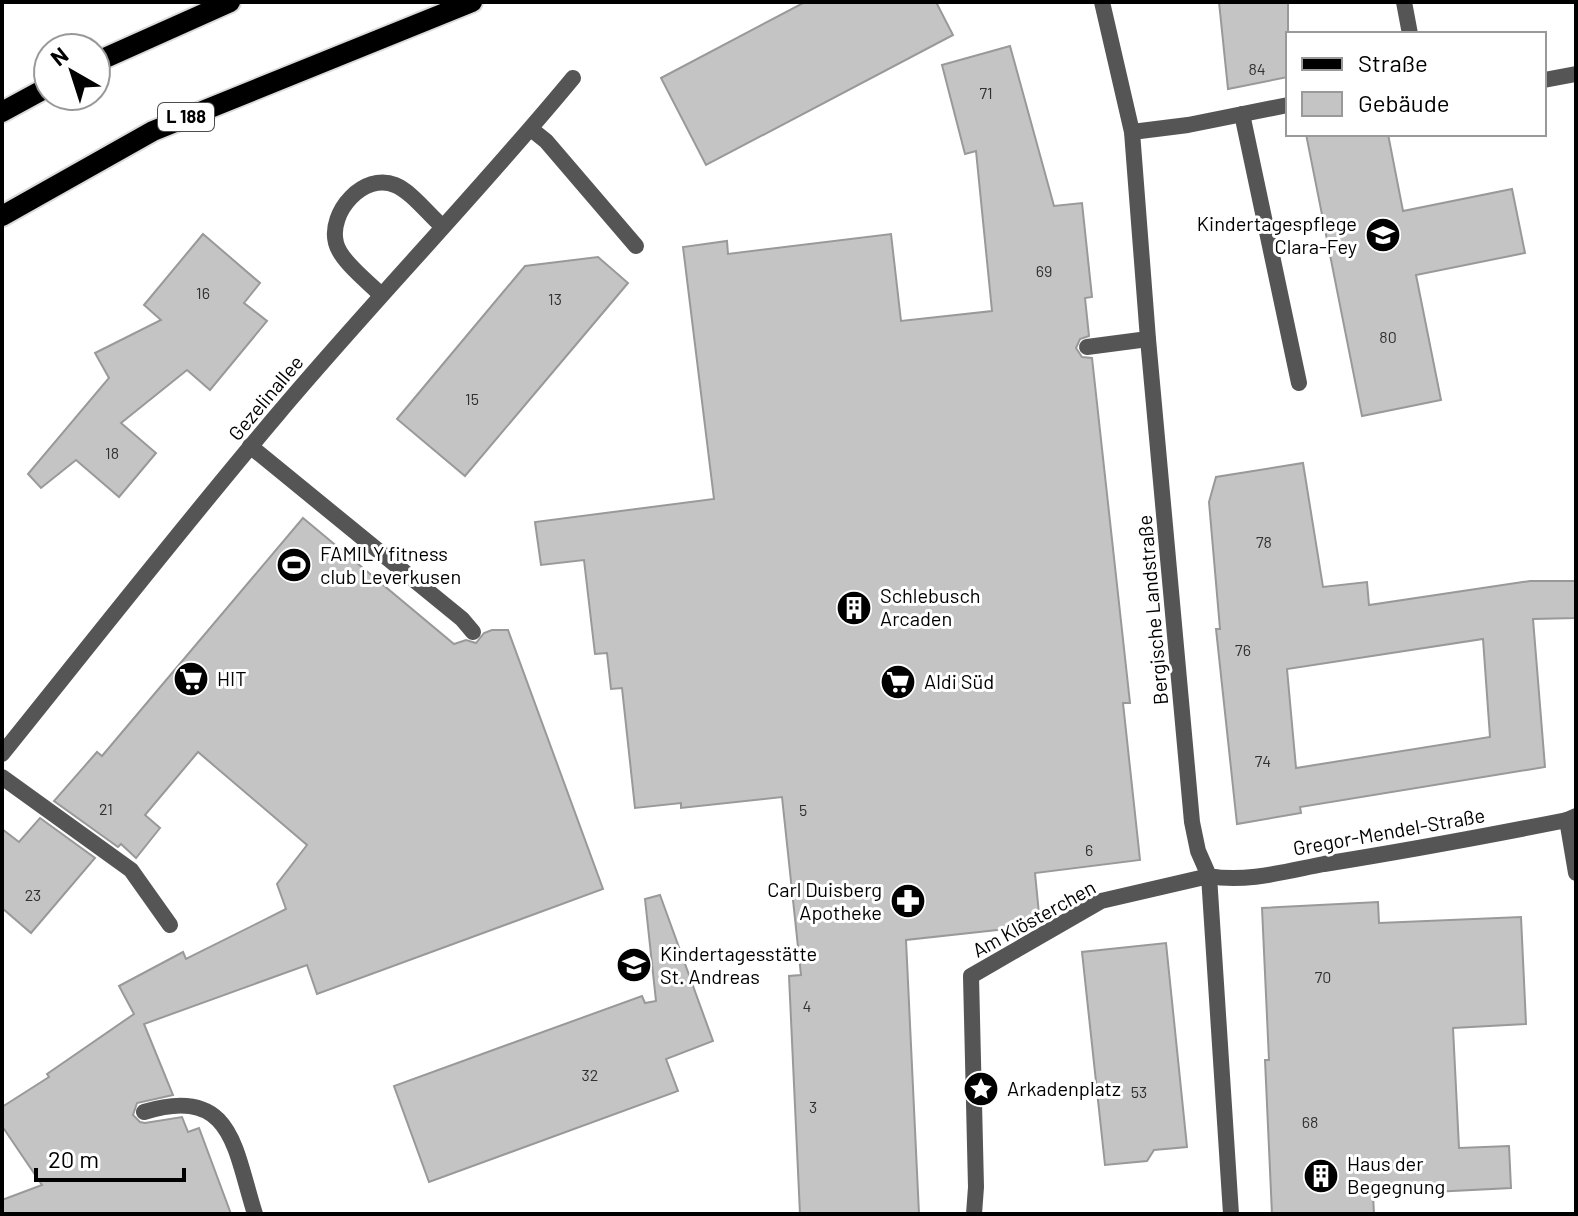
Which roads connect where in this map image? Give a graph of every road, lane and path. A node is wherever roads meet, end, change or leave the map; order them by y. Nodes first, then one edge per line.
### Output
1 (230, 2) edge
2 (472, 2) edge
3 (1102, 2) edge
4 (1404, 2) edge
5 (1410, 32) edge
6 (112, 55) edge
7 (1576, 74) edge
8 (573, 78) dead end
9 (1546, 80) edge
10 (32, 96) edge
11 (1286, 105) edge
12 (2, 112) edge
13 (1242, 114) junction
14 (531, 129) junction
15 (1132, 132) junction
16 (2, 216) edge
17 (442, 226) junction
18 (636, 246) dead end
19 (380, 294) junction
20 (1148, 339) junction
21 (1087, 347) dead end
22 (1299, 383) dead end
23 (250, 446) junction
24 (473, 632) dead end
25 (2, 754) edge
26 (2, 777) edge
27 (1571, 818) edge
28 (1576, 873) edge
29 (1209, 876) junction
30 (170, 925) dead end
31 (144, 1112) dead end
32 (255, 1214) edge
33 (974, 1214) edge
34 (1231, 1214) edge

1 - 6 main road
2 - 16 main road, L 188
3 - 15 street, Bergische Landstraße
4 - 5 street
7 - 9 street
8 - 14 street, Gezelinallee
10 - 12 main road
11 - 13 street
13 - 15 street
13 - 22 street
14 - 17 street, Gezelinallee
14 - 18 street
15 - 20 street, Bergische Landstraße
17 - 19 street, Gezelinallee
17 - 19 street
19 - 23 street, Gezelinallee
20 - 21 street
20 - 29 street, Bergische Landstraße
23 - 24 street
23 - 25 street, Gezelinallee
26 - 30 street
27 - 28 street
27 - 29 street, Gregor-Mendel-Straße
29 - 33 street, Am Klösterchen
29 - 34 street, Bergische Landstraße
31 - 32 street

